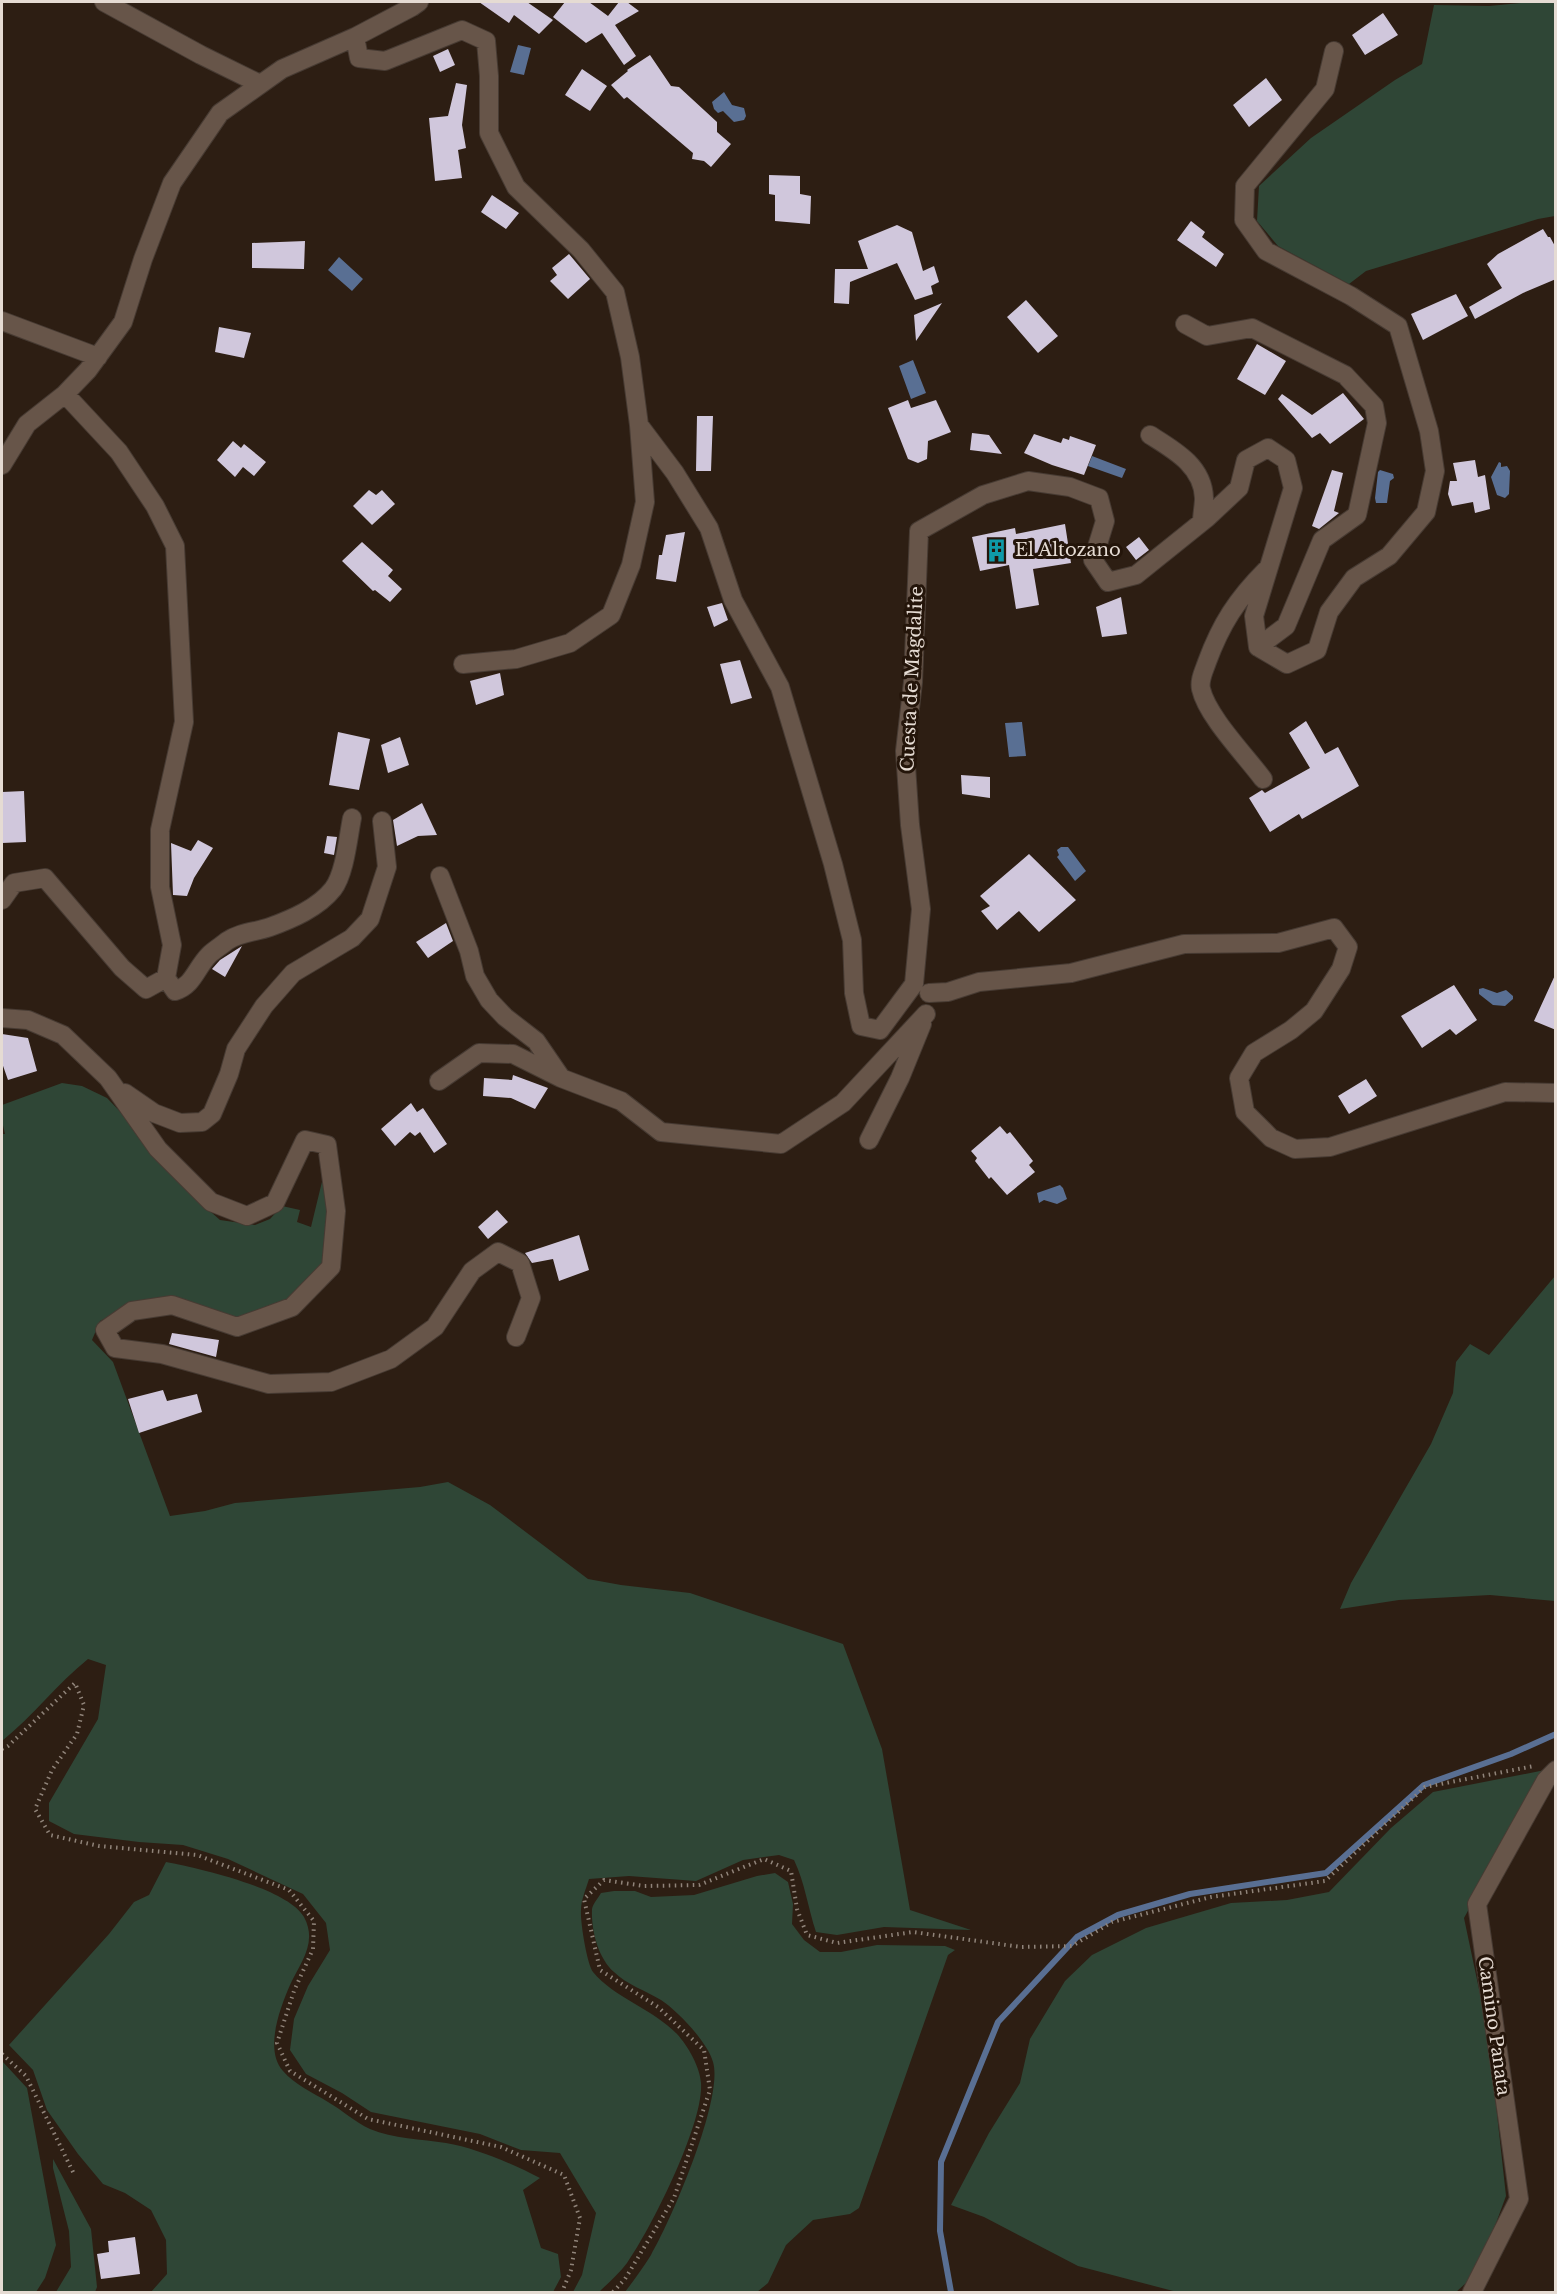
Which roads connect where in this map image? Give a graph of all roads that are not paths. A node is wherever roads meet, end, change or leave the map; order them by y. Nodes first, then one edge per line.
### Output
1 (104, 2) edge
2 (419, 2) edge
3 (356, 37) junction
4 (1334, 51) dead end
5 (261, 84) junction
6 (2, 321) edge
7 (1185, 324) dead end
8 (98, 357) junction
9 (65, 394) junction
10 (639, 425) junction
11 (1150, 435) dead end
12 (2, 465) edge
13 (1203, 522) junction
14 (1269, 567) junction
15 (1258, 647) junction
16 (463, 664) dead end
17 (1263, 779) dead end
18 (352, 818) dead end
19 (382, 821) dead end
20 (440, 876) dead end
21 (2, 900) edge
22 (166, 978) junction
23 (921, 989) junction
24 (926, 1014) junction
25 (2, 1018) edge
26 (108, 1078) junction
27 (561, 1078) junction
28 (439, 1081) dead end
29 (1556, 1093) edge
30 (869, 1140) dead end
31 (516, 1338) dead end
32 (1550, 1767) edge
33 (1472, 2292) edge

1 - 5 street
2 - 3 street
3 - 5 street
3 - 10 street
4 - 15 street
5 - 8 street
6 - 8 street
7 - 15 street
8 - 9 street
9 - 12 street
9 - 22 street
10 - 16 street
10 - 23 street
11 - 13 street
13 - 14 street, Cuesta de Magdalite
13 - 23 street, Cuesta de Magdalite
14 - 15 street, Cuesta de Magdalite
14 - 17 street
18 - 22 street
19 - 26 street
20 - 27 street
21 - 22 street
23 - 24 street
23 - 29 street
24 - 27 street
24 - 30 street
25 - 26 street
26 - 31 street
27 - 28 street
32 - 33 street, Camino Panata

